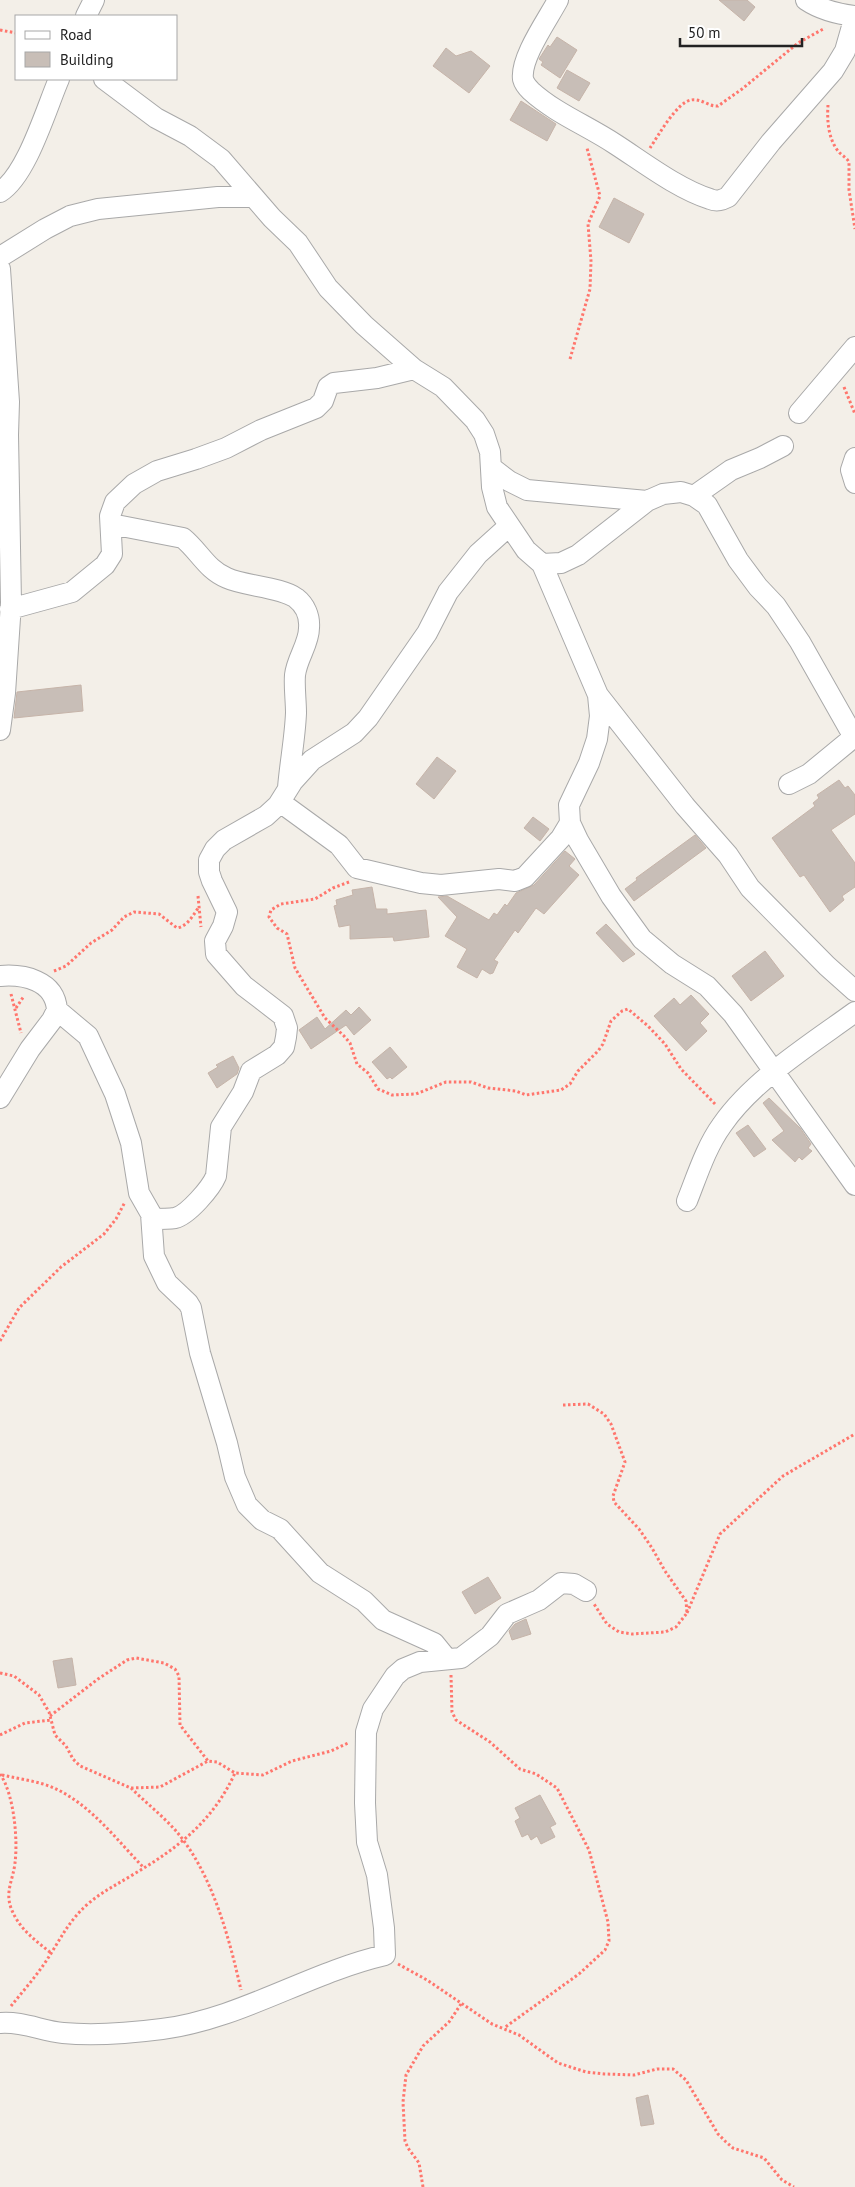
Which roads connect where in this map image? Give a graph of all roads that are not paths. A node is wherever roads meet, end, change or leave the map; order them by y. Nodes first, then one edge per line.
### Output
1 (94, 0) edge
2 (558, 0) edge
3 (806, 0) edge
4 (86, 15) edge
5 (849, 15) edge
6 (59, 80) edge
7 (105, 80) edge
8 (5, 188) edge
9 (254, 197) junction
10 (0, 201) edge
11 (0, 257) edge
12 (0, 269) edge
13 (855, 347) edge
14 (414, 368) junction
15 (799, 413) dead end
16 (782, 446) dead end
17 (855, 458) edge
18 (492, 468) junction
19 (855, 483) edge
20 (694, 496) junction
21 (648, 501) junction
22 (111, 524) junction
23 (510, 526) junction
24 (542, 564) junction
25 (10, 609) junction
26 (598, 695) junction
27 (0, 730) edge
28 (854, 738) edge
29 (789, 784) dead end
30 (284, 796) junction
31 (570, 823) junction
32 (4, 983) edge
33 (855, 991) edge
34 (57, 1010) junction
35 (855, 1012) edge
36 (775, 1071) junction
37 (0, 1098) edge
38 (855, 1184) edge
39 (687, 1201) dead end
40 (152, 1219) junction
41 (586, 1591) road end
42 (454, 1658) junction
43 (3, 2018) edge

1 - 4 street
2 - 5 street
3 - 5 street
6 - 8 street
7 - 9 street
8 - 10 street
9 - 11 street
9 - 14 street
12 - 25 street
13 - 15 street
14 - 18 street
14 - 22 street
16 - 20 street
17 - 19 street
18 - 21 street
18 - 23 street
20 - 21 street
20 - 28 street
21 - 24 street
22 - 25 street
22 - 30 street
23 - 24 street
23 - 30 street
24 - 26 street
25 - 27 street
26 - 31 street
26 - 33 street
28 - 29 street
30 - 31 street
30 - 40 street
31 - 36 street
32 - 34 street
34 - 37 street
34 - 40 street
35 - 36 street
36 - 38 street
36 - 39 street
40 - 42 street
41 - 42 street
42 - 43 street

